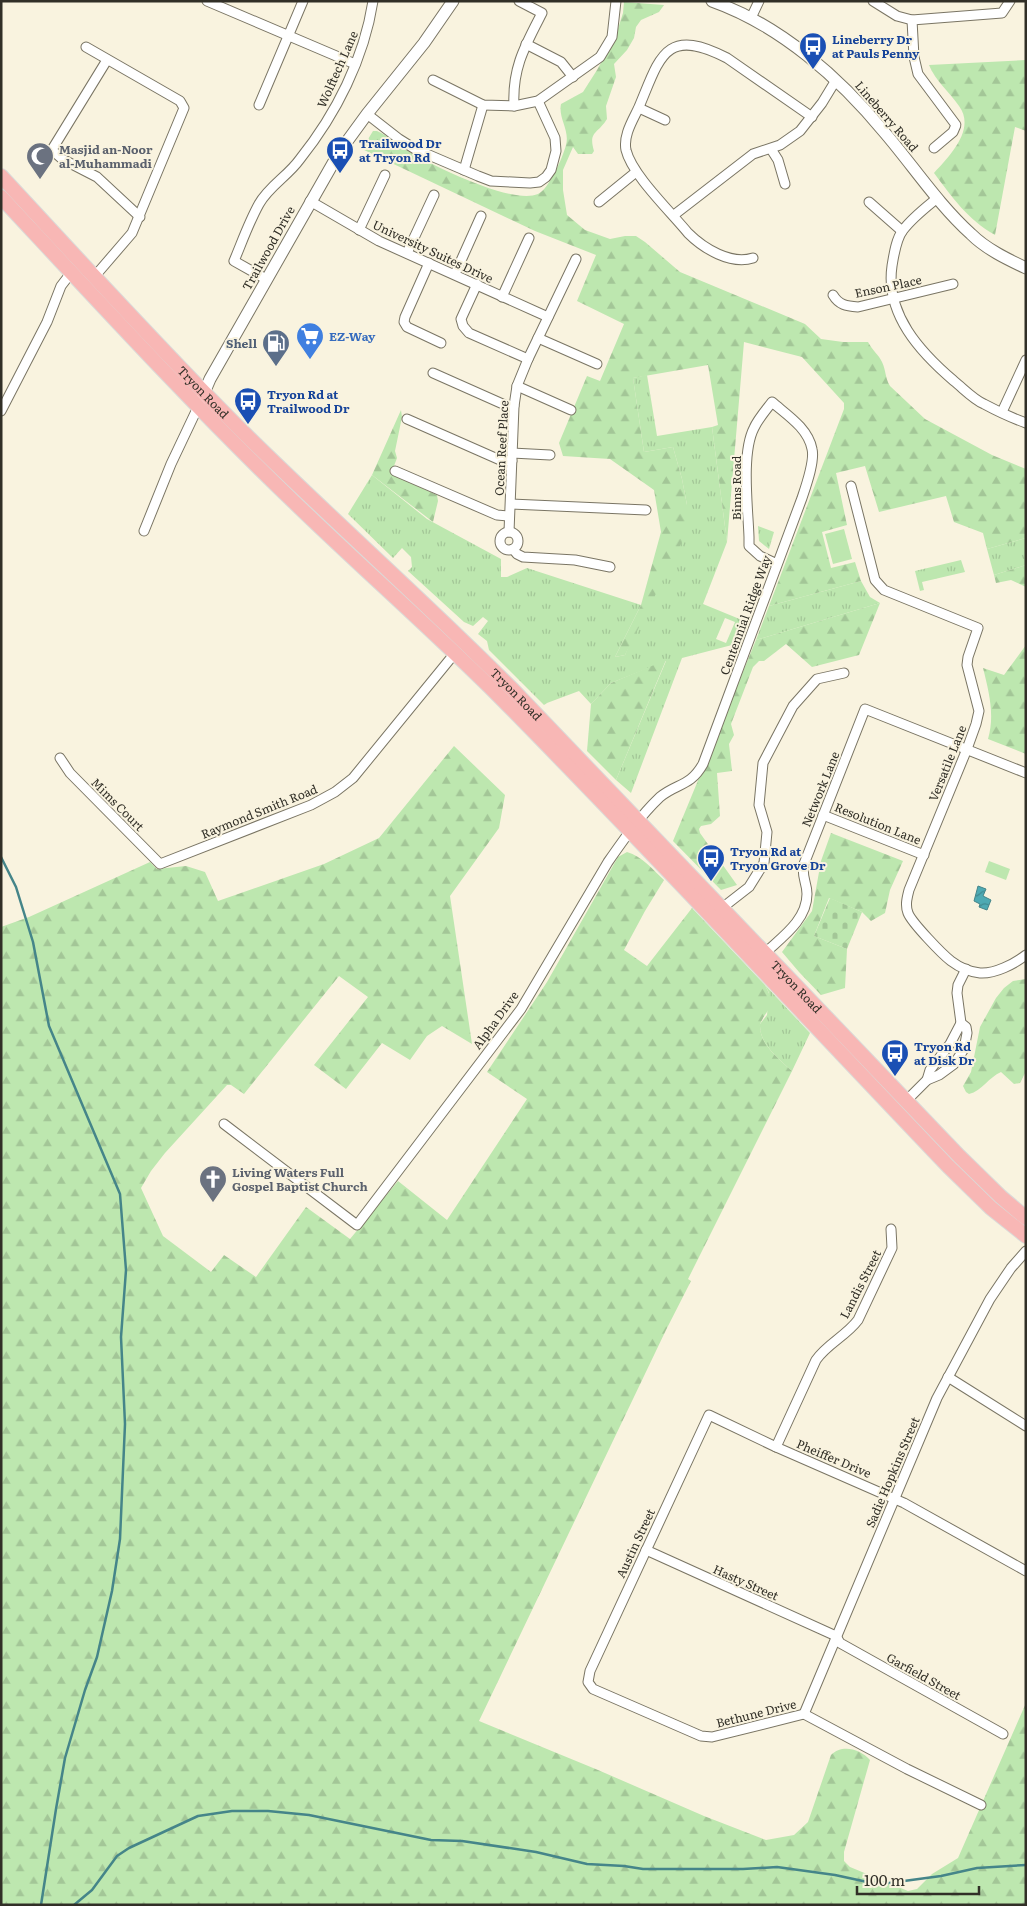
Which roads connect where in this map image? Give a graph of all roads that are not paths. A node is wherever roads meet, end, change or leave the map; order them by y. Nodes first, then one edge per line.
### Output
1 (207, 1) edge
2 (303, 1) edge
3 (453, 1) edge
4 (519, 1) edge
5 (616, 1) edge
6 (712, 1) edge
7 (759, 1) edge
8 (873, 1) edge
9 (1010, 1) edge
10 (372, 2) edge
11 (751, 18) junction
12 (912, 20) junction
13 (288, 36) junction
14 (526, 44) junction
15 (86, 47) dead end
16 (108, 60) junction
17 (355, 64) junction
18 (573, 77) junction
19 (433, 80) dead end
20 (836, 80) junction
21 (538, 101) junction
22 (484, 104) junction
23 (259, 105) dead end
24 (514, 106) junction
25 (639, 108) junction
26 (367, 114) junction
27 (812, 117) junction
28 (666, 120) dead end
29 (934, 148) dead end
30 (770, 149) junction
31 (52, 150) junction
32 (45, 161) dead end
33 (464, 170) junction
34 (636, 172) junction
35 (385, 175) dead end
36 (1, 176) edge
37 (785, 184) dead end
38 (434, 195) dead end
39 (1, 197) edge
40 (936, 199) junction
41 (310, 201) junction
42 (599, 202) dead end
43 (869, 202) dead end
44 (674, 215) junction
45 (481, 216) dead end
46 (140, 217) junction
47 (359, 230) junction
48 (902, 231) junction
49 (529, 238) dead end
50 (407, 254) junction
51 (753, 258) dead end
52 (576, 259) dead end
53 (429, 263) junction
54 (1026, 268) edge
55 (71, 273) junction
56 (455, 274) junction
57 (94, 276) junction
58 (266, 279) junction
59 (477, 284) junction
60 (953, 284) dead end
61 (833, 294) dead end
62 (502, 297) junction
63 (894, 299) junction
64 (548, 317) junction
65 (538, 338) junction
66 (441, 343) dead end
67 (528, 359) junction
68 (1026, 360) edge
69 (597, 364) dead end
70 (433, 373) dead end
71 (518, 386) junction
72 (204, 392) junction
73 (772, 402) joint
74 (198, 406) junction
75 (514, 406) junction
76 (571, 410) dead end
77 (1, 412) edge
78 (1002, 412) junction
79 (406, 419) dead end
80 (1026, 424) edge
81 (550, 454) dead end
82 (512, 457) junction
83 (395, 471) dead end
84 (851, 486) dead end
85 (511, 504) junction
86 (646, 510) dead end
87 (508, 516) junction
88 (144, 530) dead end
89 (509, 532) junction
90 (513, 549) junction
91 (777, 564) junction
92 (610, 567) dead end
93 (455, 653) junction
94 (844, 673) dead end
95 (967, 749) junction
96 (60, 758) dead end
97 (1026, 773) edge
98 (823, 815) junction
99 (635, 826) junction
100 (924, 855) junction
101 (160, 864) joint
102 (722, 908) junction
103 (765, 953) junction
104 (1026, 955) edge
105 (966, 969) junction
106 (961, 1023) junction
107 (927, 1080) junction
108 (906, 1101) junction
109 (224, 1124) dead end
110 (1026, 1218) edge
111 (891, 1229) dead end
112 (1026, 1236) edge
113 (1026, 1252) edge
114 (948, 1377) junction
115 (709, 1415) joint
116 (1026, 1426) edge
117 (776, 1447) junction
118 (896, 1499) junction
119 (646, 1550) junction
120 (1026, 1571) edge
121 (836, 1636) junction
122 (588, 1682) joint
123 (804, 1714) junction
124 (1003, 1734) dead end
125 (981, 1805) dead end

1 - 13 street
2 - 13 street
3 - 26 street, Trailwood Drive
4 - 14 street
5 - 18 street
6 - 11 street, Lineberry Road
7 - 11 street
8 - 12 street
9 - 12 street
10 - 17 street, Wolftech Lane
11 - 20 street, Lineberry Road
12 - 29 street
13 - 17 street
13 - 23 street
14 - 18 street
14 - 24 street
15 - 16 street
16 - 31 street
16 - 46 street
17 - 58 street, Wolftech Lane
18 - 21 street
19 - 22 street
20 - 27 street
20 - 40 street, Lineberry Road
21 - 24 street
21 - 33 street
22 - 24 street
22 - 33 street
25 - 27 street
25 - 28 street
25 - 34 street
26 - 33 street
26 - 41 street, Trailwood Drive
27 - 30 street
30 - 37 street
30 - 44 street
31 - 32 street
31 - 46 street
34 - 42 street
34 - 44 street
35 - 47 street
36 - 57 main road, Tryon Road
38 - 50 street
39 - 55 main road, Tryon Road
40 - 48 street
40 - 54 street, Lineberry Road
41 - 47 street, University Suites Drive
41 - 58 street, Trailwood Drive
43 - 48 street
44 - 51 street
45 - 56 street
46 - 57 street
47 - 50 street, University Suites Drive
48 - 63 street
49 - 62 street
50 - 53 street, University Suites Drive
52 - 64 street, Ocean Reef Place
53 - 56 street, University Suites Drive
53 - 66 street
55 - 74 main road, Tryon Road
55 - 77 street
56 - 59 street, University Suites Drive
57 - 72 main road, Tryon Road
58 - 72 street, Trailwood Drive
59 - 62 street, University Suites Drive
59 - 67 street
60 - 63 street, Enson Place
61 - 63 street, Enson Place
62 - 64 street, University Suites Drive
63 - 78 street
64 - 65 street, Ocean Reef Place
65 - 67 street, Ocean Reef Place
65 - 69 street
67 - 71 street, Ocean Reef Place
68 - 78 street
70 - 75 street
71 - 75 street, Ocean Reef Place
71 - 76 street
72 - 74 street, Trailwood Drive
72 - 99 main road, Tryon Road
73 - 91 street, Centennial Ridge Way
73 - 91 street, Binns Road
74 - 88 street, Trailwood Drive
74 - 93 main road, Tryon Road
75 - 82 street, Ocean Reef Place
78 - 80 street
79 - 82 street
81 - 82 street
82 - 85 street, Ocean Reef Place
83 - 87 street
84 - 95 street, Versatile Lane
85 - 86 street
85 - 87 street, Ocean Reef Place
87 - 89 street, Ocean Reef Place
89 - 90 street
89 - 90 street
90 - 92 street
91 - 99 street, Centennial Ridge Way
93 - 99 main road, Tryon Road
93 - 101 street, Raymond Smith Road
94 - 102 street
95 - 97 street
95 - 98 street, Network Lane
95 - 100 street, Versatile Lane
96 - 101 street, Mims Court
98 - 100 street, Resolution Lane
98 - 103 street, Network Lane
99 - 102 main road, Tryon Road
99 - 109 street, Alpha Drive
99 - 112 main road, Tryon Road
100 - 105 street, Versatile Lane
102 - 103 main road, Tryon Road
103 - 108 main road, Tryon Road
104 - 105 street
105 - 106 street
106 - 107 street
106 - 107 street
107 - 108 street
108 - 110 main road, Tryon Road
111 - 117 street, Landis Street
113 - 114 street, Sadie Hopkins Street
114 - 116 street
114 - 118 street, Sadie Hopkins Street
115 - 117 street, Pheiffer Drive
115 - 119 street, Austin Street
117 - 118 street, Pheiffer Drive
118 - 120 street, Pheiffer Drive
118 - 121 street, Sadie Hopkins Street
119 - 121 street, Hasty Street
119 - 122 street, Austin Street
121 - 123 street, Sadie Hopkins Street
121 - 124 street, Garfield Street
122 - 123 street, Bethune Drive
123 - 125 street, Bethune Drive

